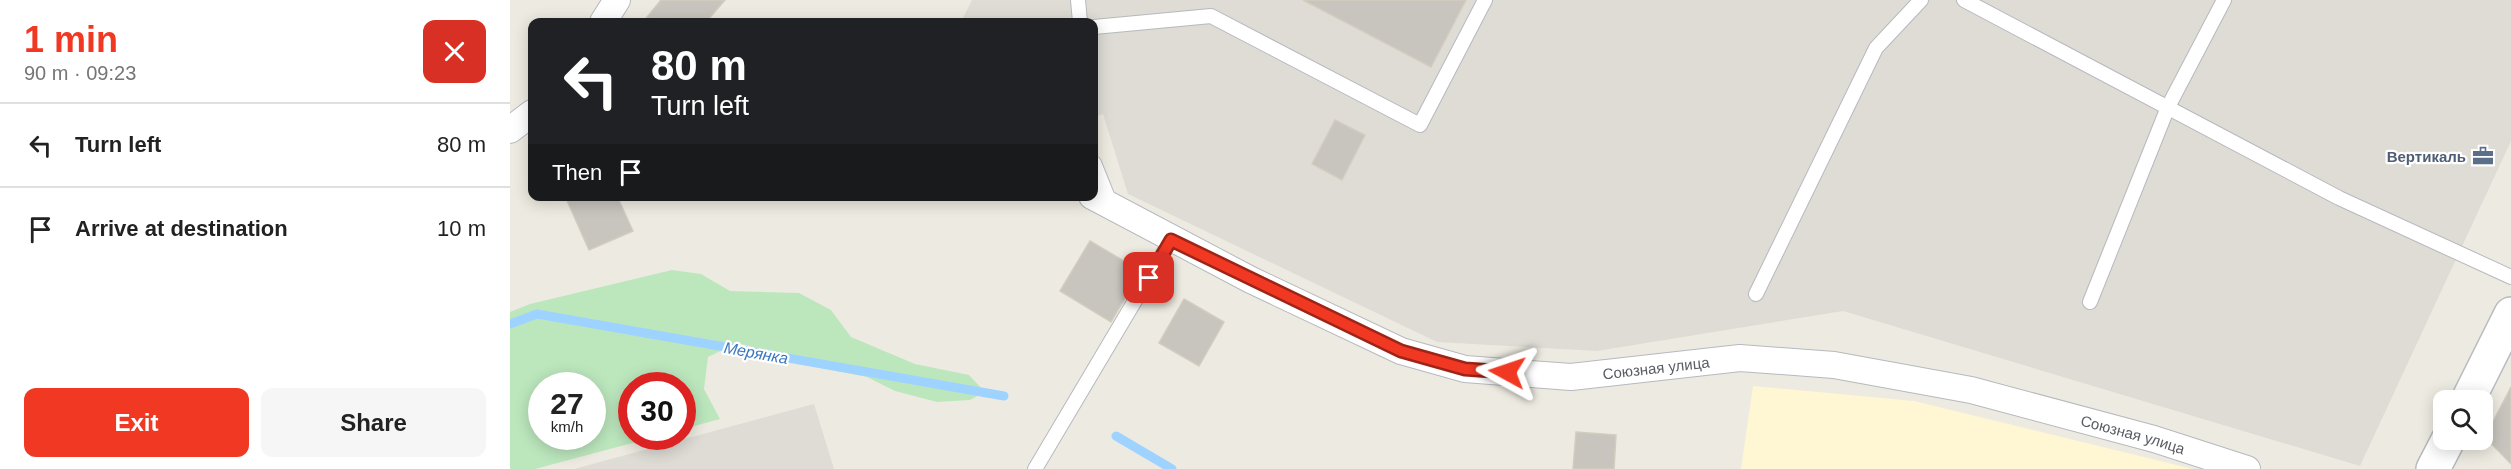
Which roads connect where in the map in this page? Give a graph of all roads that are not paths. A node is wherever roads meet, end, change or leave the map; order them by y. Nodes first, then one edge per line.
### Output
1 (617, 0) edge
2 (1078, 0) edge
3 (1485, 0) edge
4 (1922, 0) edge
5 (1964, 0) edge
6 (2224, 0) edge
7 (606, 18) edge
8 (1080, 18) edge
9 (1098, 27) edge
10 (2168, 107) junction
11 (528, 116) edge
12 (510, 130) edge
13 (1098, 182) edge
14 (1102, 202) edge
15 (1171, 240) junction
16 (2511, 277) edge
17 (1756, 294) dead end
18 (2090, 302) dead end
19 (2511, 314) edge
20 (2473, 390) edge
21 (2443, 450) edge
22 (1035, 469) edge
23 (2247, 469) edge
24 (2433, 469) edge

1 - 7 street
2 - 8 lane
3 - 9 lane
4 - 17 lane
5 - 10 lane
6 - 10 lane
10 - 16 lane
10 - 18 lane
11 - 12 street
13 - 14 lane
14 - 15 street, Союзная улица
15 - 22 lane
15 - 23 street, Союзная улица
19 - 20 street
21 - 24 street

